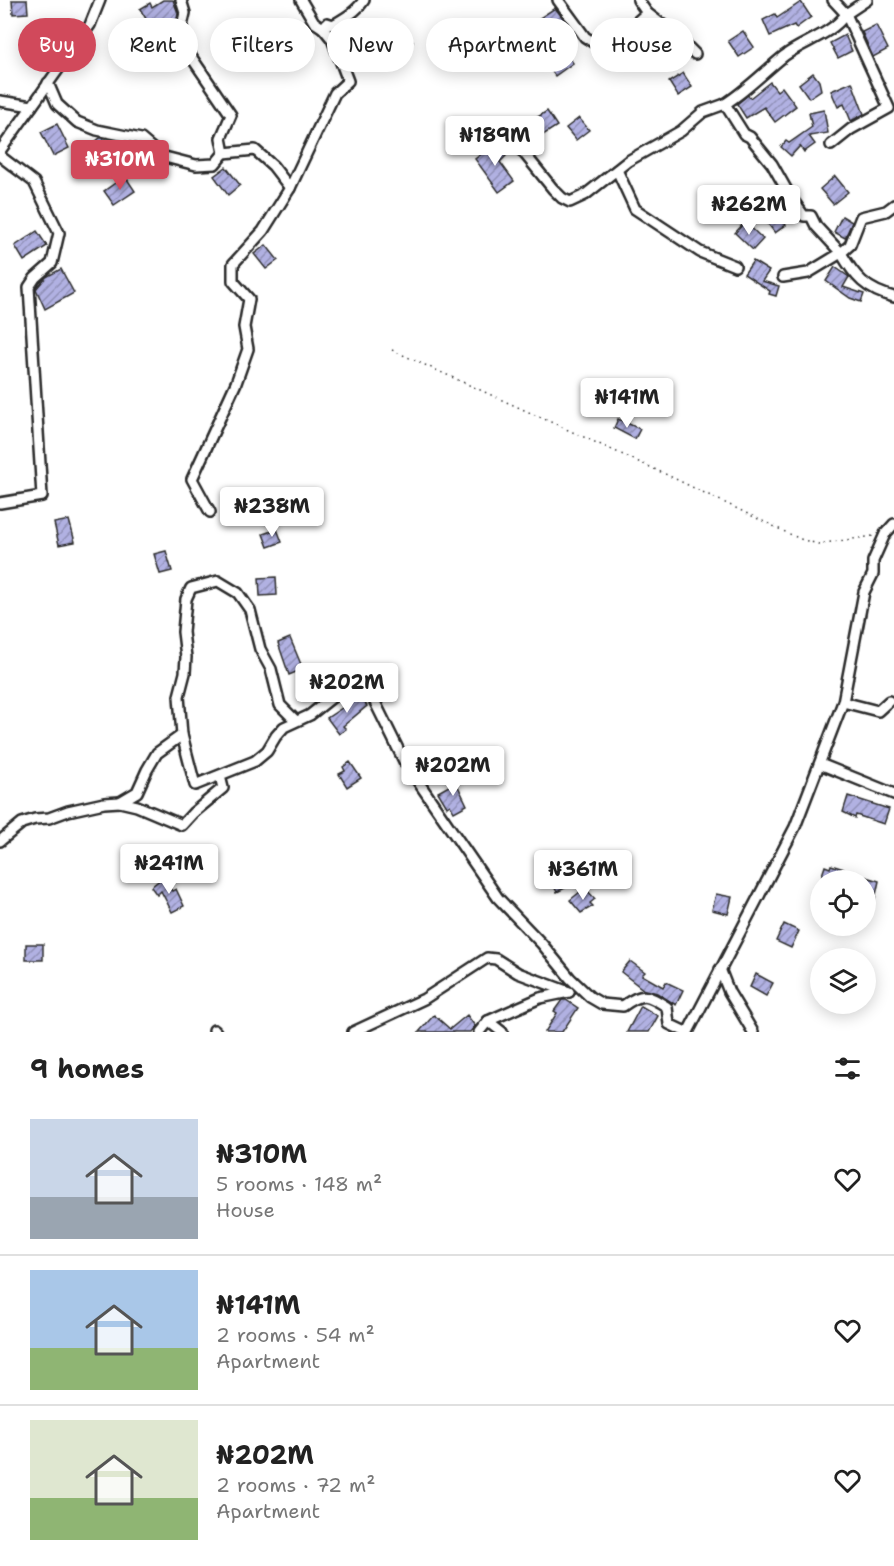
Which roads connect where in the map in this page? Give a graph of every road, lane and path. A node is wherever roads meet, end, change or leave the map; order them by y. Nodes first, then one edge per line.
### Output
1 (100, 0) edge
2 (181, 0) edge
3 (301, 0) edge
4 (364, 0) edge
5 (558, 0) edge
6 (638, 0) edge
7 (833, 0) edge
8 (867, 0) edge
9 (647, 13) junction
10 (846, 14) junction
11 (654, 18) edge
12 (323, 28) junction
13 (48, 83) junction
14 (0, 101) edge
15 (725, 104) junction
16 (32, 106) junction
17 (503, 127) dead end
18 (831, 146) dead end
19 (0, 151) edge
20 (224, 153) junction
21 (0, 156) edge
22 (617, 170) junction
23 (290, 188) junction
24 (894, 206) edge
25 (841, 253) junction
26 (735, 266) dead end
27 (783, 278) dead end
28 (894, 297) edge
29 (392, 350) dead end
30 (0, 503) edge
31 (210, 512) dead end
32 (894, 524) edge
33 (885, 534) junction
34 (310, 672) dead end
35 (350, 683) junction
36 (889, 701) dead end
37 (843, 702) junction
38 (296, 721) junction
39 (182, 735) junction
40 (820, 764) junction
41 (220, 776) junction
42 (894, 794) edge
43 (120, 802) junction
44 (0, 842) edge
45 (720, 969) junction
46 (569, 992) junction
47 (586, 994) junction
48 (488, 1021) junction
49 (353, 1032) edge
50 (479, 1032) edge
51 (502, 1032) edge
52 (687, 1032) edge
53 (753, 1032) edge

1 - 13 street
2 - 20 street
3 - 12 street
4 - 12 street
5 - 9 street
6 - 9 street
7 - 10 street
8 - 10 street
9 - 11 street
10 - 15 street
10 - 18 street
12 - 23 street
13 - 16 street
13 - 20 street
14 - 16 street
15 - 22 street
15 - 25 street
16 - 19 street
17 - 22 street
20 - 23 street
21 - 30 street
22 - 26 street
23 - 31 street
24 - 25 street
25 - 27 street
25 - 28 street
29 - 33 path
32 - 33 street
33 - 37 street
34 - 35 street
35 - 38 street
35 - 47 street
36 - 37 street
37 - 40 street
38 - 39 street
38 - 41 street
39 - 41 street
39 - 43 street
40 - 42 street
40 - 45 street
41 - 43 street
43 - 44 street
45 - 52 street
45 - 53 street
46 - 47 street
46 - 48 street
46 - 49 street
47 - 52 street
48 - 50 street
48 - 51 street

